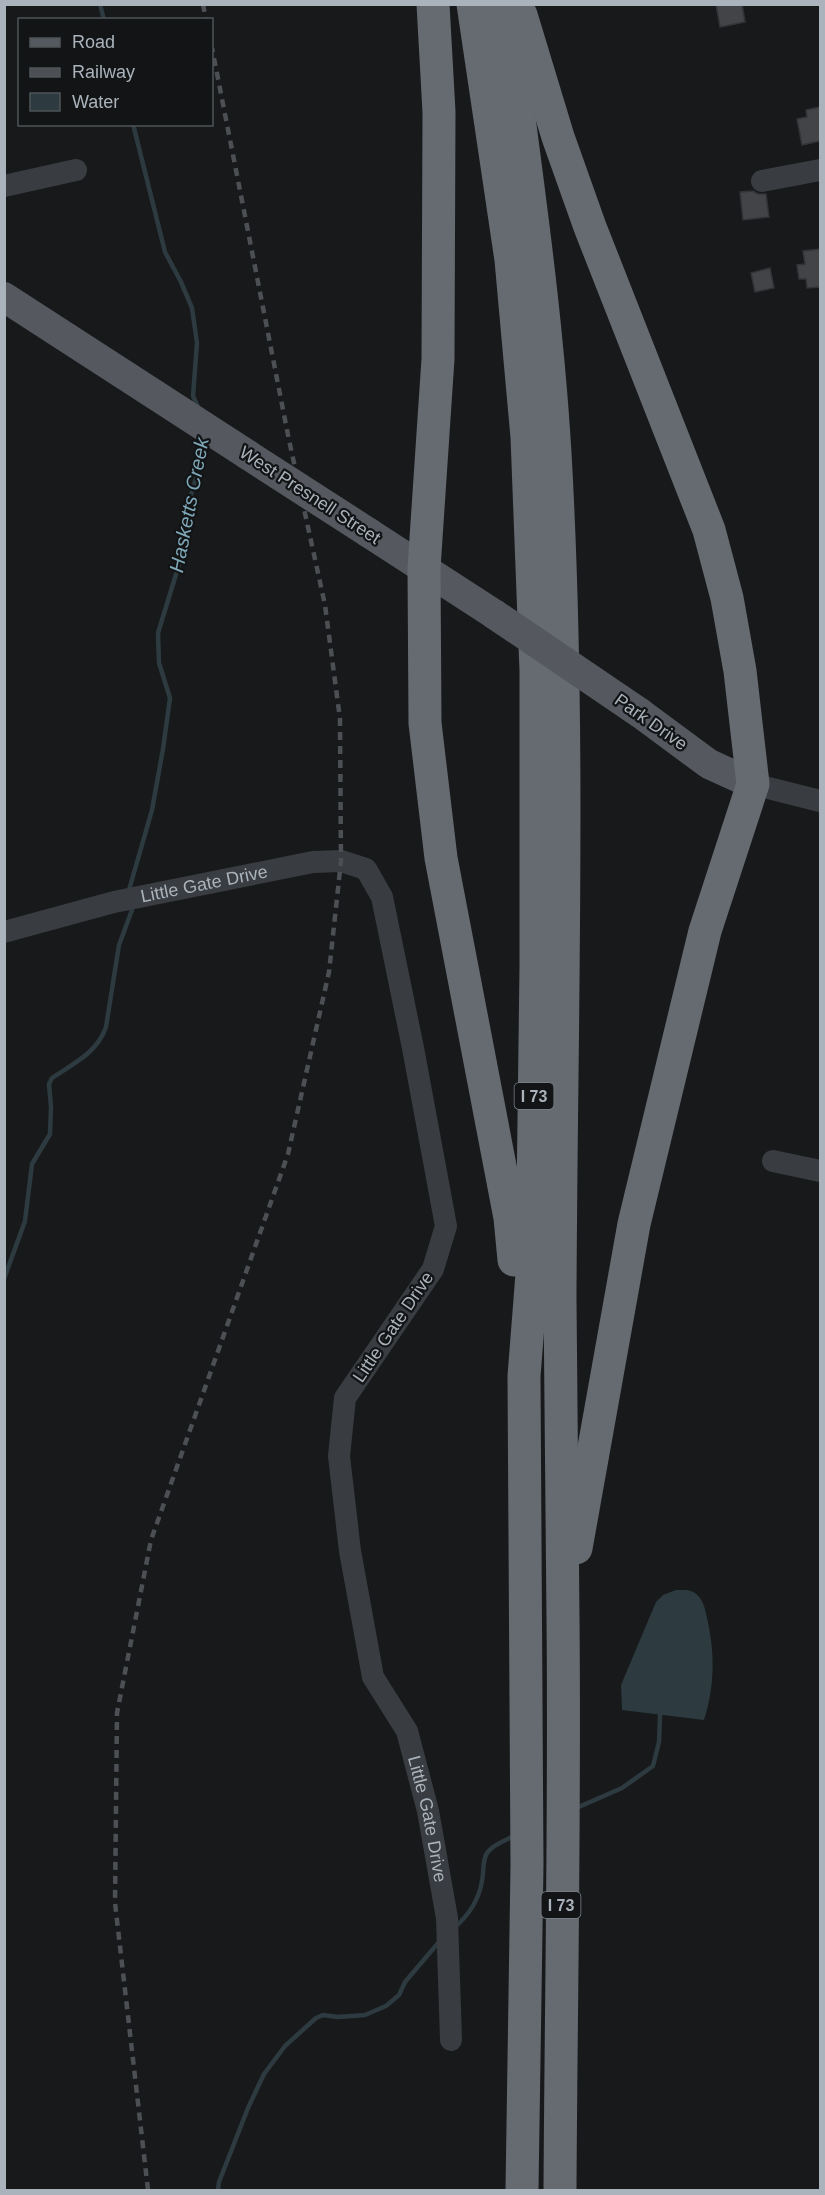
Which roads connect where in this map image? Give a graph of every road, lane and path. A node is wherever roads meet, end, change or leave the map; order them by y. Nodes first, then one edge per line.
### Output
1 (433, 4) edge
2 (473, 4) edge
3 (504, 4) edge
4 (518, 4) edge
5 (76, 170) dead end
6 (820, 170) edge
7 (762, 181) dead end
8 (4, 186) edge
9 (4, 297) edge
10 (424, 568) junction
11 (494, 614) joint
12 (753, 784) junction
13 (820, 801) edge
14 (4, 932) edge
15 (773, 1161) dead end
16 (820, 1171) edge
17 (524, 1376) junction
18 (563, 1620) junction
19 (451, 2040) dead end
20 (522, 2190) edge
21 (560, 2190) edge

1 - 10 highway
2 - 17 highway, I 73
3 - 18 highway, I 73
4 - 12 highway
5 - 8 street
6 - 7 street
9 - 10 main road, West Presnell Street, bridge
10 - 11 main road, West Presnell Street
10 - 17 highway
11 - 12 main road, Park Drive, bridge
12 - 13 street, Park Drive
12 - 18 highway
14 - 19 street, Little Gate Drive
15 - 16 street
17 - 20 highway, I 73
18 - 21 highway, I 73

